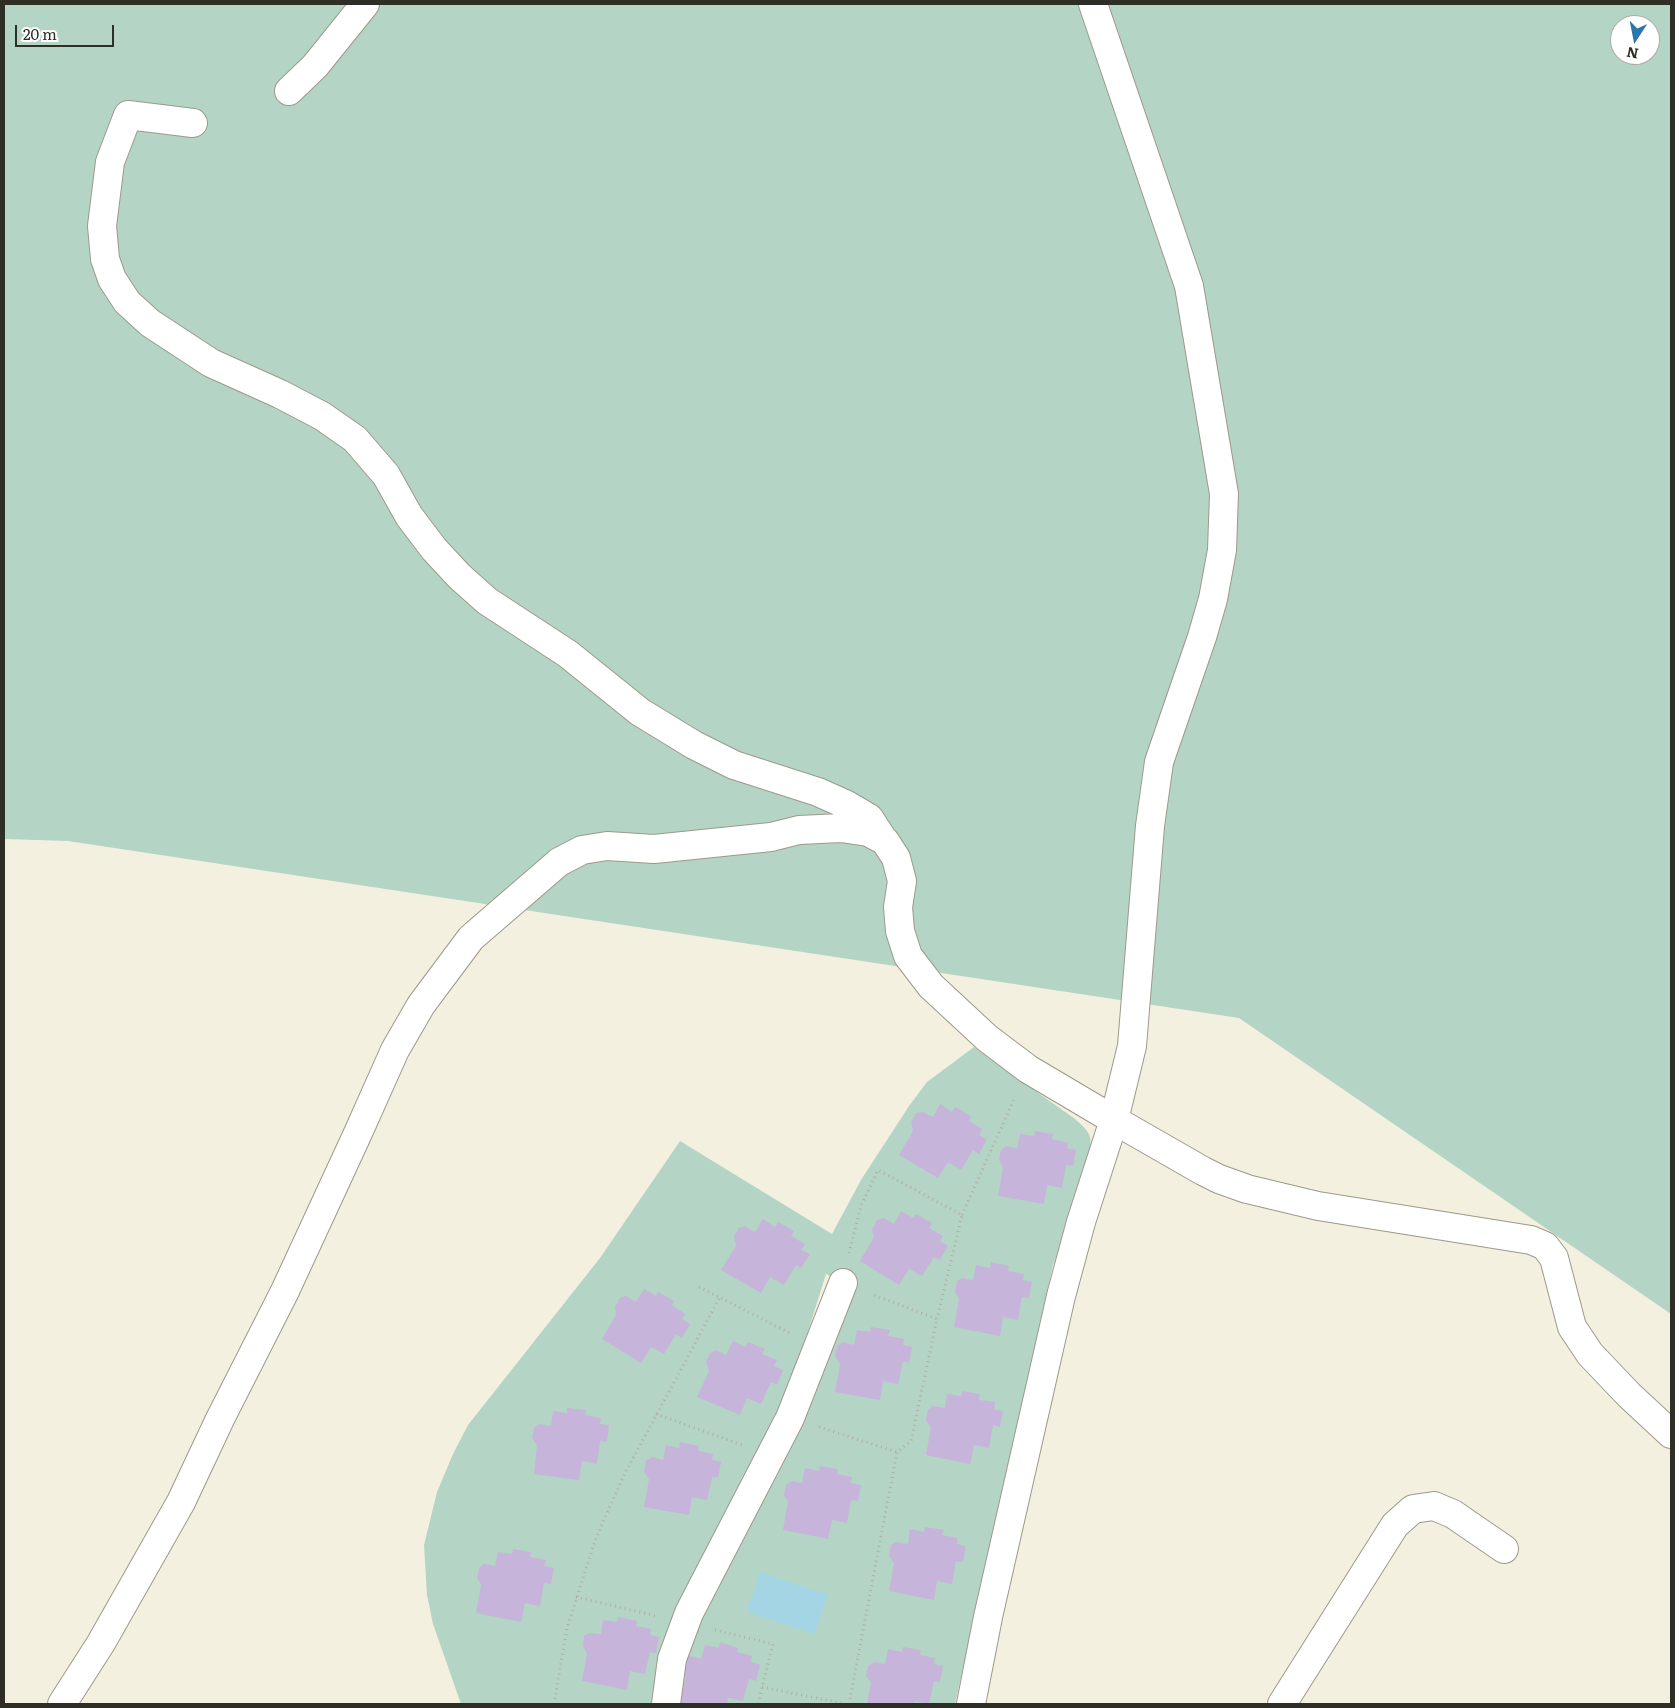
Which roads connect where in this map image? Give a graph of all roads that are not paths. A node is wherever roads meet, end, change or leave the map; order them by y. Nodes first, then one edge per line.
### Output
1 (366, 4) edge
2 (1092, 4) edge
3 (289, 91) dead end
4 (193, 123) dead end
5 (885, 841) junction
6 (1114, 1120) junction
7 (842, 1283) road end
8 (1671, 1434) edge
9 (1504, 1549) dead end
10 (62, 1704) edge
11 (666, 1704) edge
12 (971, 1704) edge
13 (1283, 1704) edge

1 - 3 street
2 - 6 street
4 - 5 street
5 - 6 street
5 - 10 street
6 - 8 street
6 - 12 street
7 - 11 street
9 - 13 street

